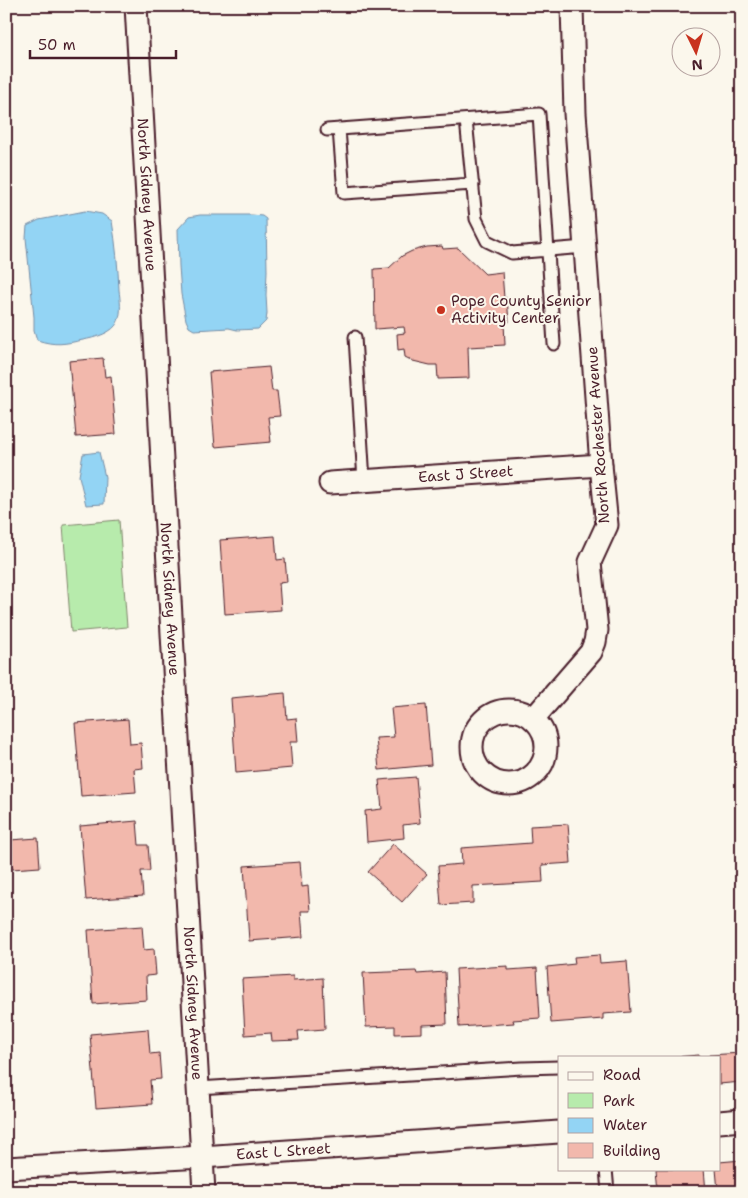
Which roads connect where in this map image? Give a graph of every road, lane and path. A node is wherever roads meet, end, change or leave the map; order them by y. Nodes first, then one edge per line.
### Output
1 (136, 6) edge
2 (572, 6) edge
3 (466, 120) junction
4 (339, 129) junction
5 (327, 130) dead end
6 (473, 184) junction
7 (585, 247) junction
8 (548, 250) junction
9 (355, 337) dead end
10 (554, 344) dead end
11 (601, 465) junction
12 (364, 481) junction
13 (330, 483) dead end
14 (533, 719) dead end
15 (558, 1067) edge
16 (198, 1088) junction
17 (742, 1120) edge
18 (720, 1122) edge
19 (558, 1132) edge
20 (202, 1157) junction
21 (6, 1168) edge
22 (606, 1170) edge
23 (204, 1192) edge
24 (608, 1192) edge

1 - 16 street, North Sidney Avenue
2 - 7 street, North Rochester Avenue
3 - 4 lane
3 - 6 lane
3 - 8 lane
4 - 5 lane
4 - 6 lane
6 - 8 lane
7 - 8 lane
7 - 11 street, North Rochester Avenue
8 - 10 lane
9 - 12 lane
11 - 12 street, East J Street
11 - 14 street, North Rochester Avenue
12 - 13 street, East J Street
15 - 16 lane
16 - 20 street, North Sidney Avenue
17 - 18 street
19 - 20 street, East L Street
20 - 21 street, East L Street
20 - 23 street, North Sidney Avenue
22 - 24 lane

